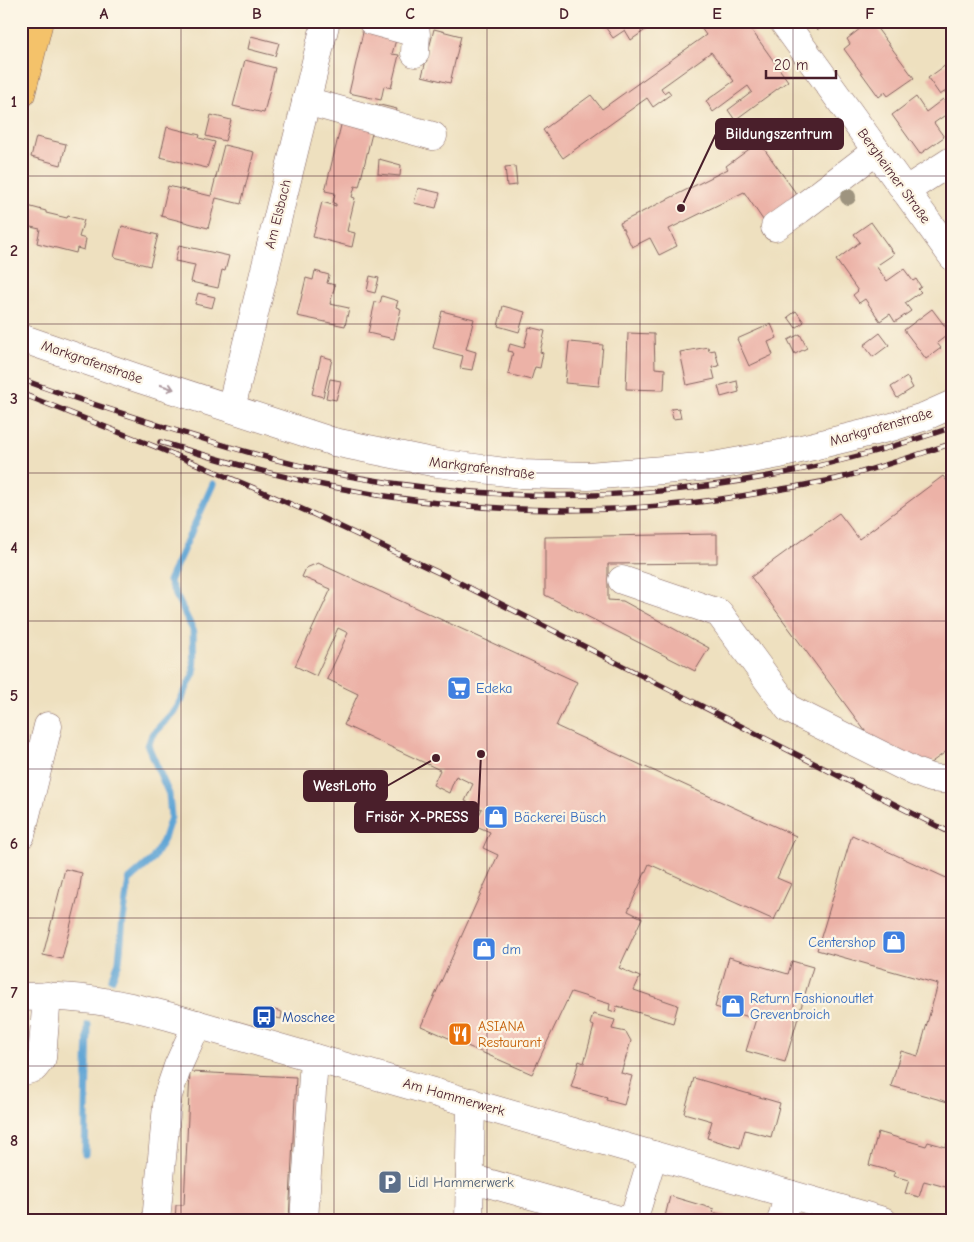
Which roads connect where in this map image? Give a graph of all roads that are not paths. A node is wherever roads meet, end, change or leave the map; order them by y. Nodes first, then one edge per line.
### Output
1 (39, 21) edge
2 (326, 21) edge
3 (372, 21) edge
4 (783, 21) edge
5 (415, 53) dead end
6 (21, 94) edge
7 (306, 101) junction
8 (433, 136) dead end
9 (876, 151) junction
10 (953, 160) edge
11 (905, 191) junction
12 (774, 227) dead end
13 (953, 258) edge
14 (21, 338) edge
15 (953, 404) edge
16 (231, 408) junction
17 (622, 580) dead end
18 (48, 726) dead end
19 (953, 780) edge
20 (21, 835) edge
21 (34, 996) edge
22 (198, 1024) junction
23 (314, 1058) junction
24 (21, 1072) edge
25 (471, 1102) junction
26 (653, 1155) junction
27 (470, 1178) junction
28 (789, 1194) junction
29 (842, 1215) edge
30 (156, 1221) edge
31 (304, 1221) edge
32 (469, 1221) edge
33 (623, 1221) edge
34 (633, 1221) edge
35 (781, 1221) edge
36 (882, 1221) edge

1 - 6 main road
2 - 7 street, Am Elsbach
3 - 5 street
4 - 9 street, Bergheimer Straße
7 - 8 street
7 - 16 street, Am Elsbach
9 - 11 street, Bergheimer Straße
9 - 12 street
10 - 11 street
11 - 13 street, Bergheimer Straße
14 -> 16 street, Markgrafenstraße
15 - 16 street, Markgrafenstraße
17 - 19 street
18 - 20 street
21 - 22 street, Am Hammerwerk
21 - 24 street
22 - 23 street, Am Hammerwerk
22 - 30 street
23 - 25 street, Am Hammerwerk
23 - 31 street
25 - 26 street, Am Hammerwerk
25 - 27 street
26 - 28 street, Am Hammerwerk
26 - 34 street
27 - 32 street
27 - 33 street
28 - 29 street, Am Hammerwerk
28 - 35 street
29 - 36 street, Am Hammerwerk

